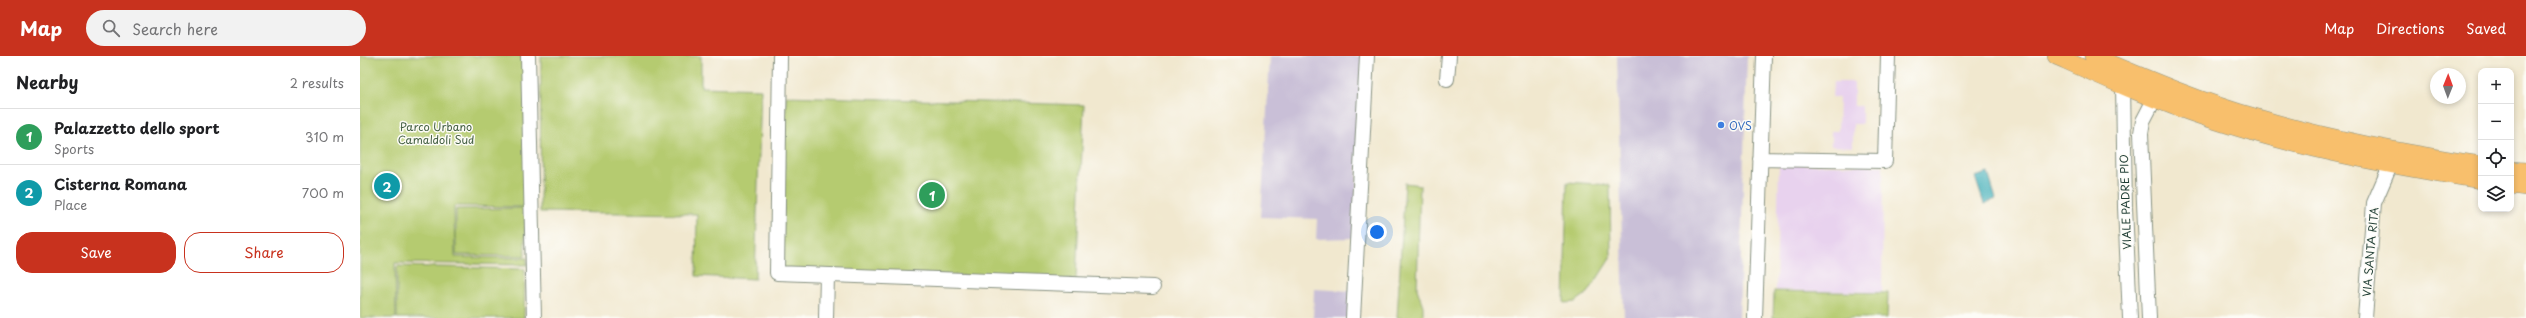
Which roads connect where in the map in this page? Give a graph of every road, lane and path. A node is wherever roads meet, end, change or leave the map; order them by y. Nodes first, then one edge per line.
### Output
1 (528, 56) edge
2 (780, 56) edge
3 (1367, 56) edge
4 (1449, 56) edge
5 (1764, 56) edge
6 (1888, 56) edge
7 (2056, 56) edge
8 (2093, 56) edge
9 (1446, 79) dead end
10 (2123, 85) junction
11 (2155, 98) junction
12 (1760, 158) junction
13 (2478, 164) edge
14 (2390, 166) junction
15 (2514, 170) edge
16 (2526, 171) edge
17 (2478, 180) edge
18 (2514, 185) edge
19 (2526, 187) edge
20 (826, 275) junction
21 (1154, 288) dead end
22 (534, 318) edge
23 (826, 318) edge
24 (1353, 318) edge
25 (1755, 318) edge
26 (2130, 318) edge
27 (2149, 318) edge
28 (2365, 318) edge

1 - 22 street
2 - 20 street
3 - 24 street
4 - 9 street
5 - 12 street
6 - 12 street
7 - 10 main road
8 - 13 main road
10 - 11 main road
10 - 26 street, VIALE PADRE PIO
11 - 14 main road
11 - 27 street, VIALE PADRE PIO
12 - 25 street
14 - 17 main road
14 - 28 street, VIA SANTA RITA
15 - 16 main road
18 - 19 main road
20 - 21 street
20 - 23 street

